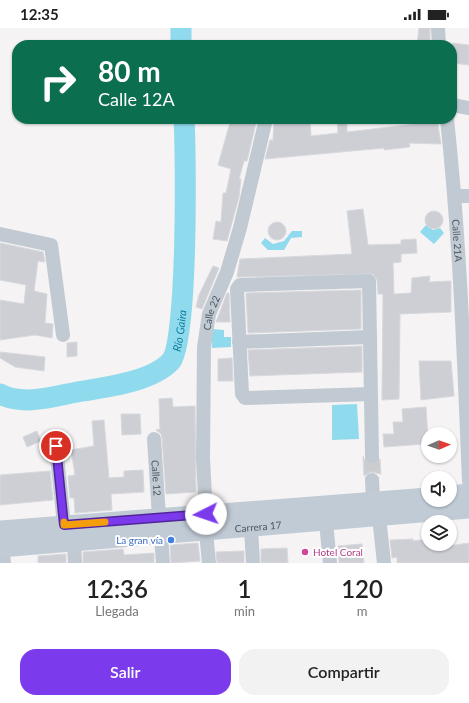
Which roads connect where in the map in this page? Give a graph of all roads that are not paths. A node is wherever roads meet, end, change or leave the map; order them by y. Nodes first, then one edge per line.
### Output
1 (438, 28) edge
2 (439, 40) edge
3 (457, 106) edge
4 (469, 108) edge
5 (265, 124) edge
6 (448, 124) edge
7 (462, 196) edge
8 (0, 234) edge
9 (63, 335) dead end
10 (370, 337) junction
11 (239, 342) junction
12 (371, 394) junction
13 (154, 439) dead end
14 (56, 446) dead end
15 (372, 456) tunnel mouth
16 (372, 480) tunnel mouth
17 (469, 481) edge
18 (469, 493) edge
19 (457, 494) edge
20 (421, 498) edge
21 (376, 509) junction
22 (469, 509) edge
23 (159, 517) junction
24 (326, 522) junction
25 (206, 523) junction
26 (64, 525) junction
27 (251, 528) junction
28 (161, 536) junction
29 (74, 542) junction
30 (1, 544) edge
31 (76, 563) edge
32 (163, 563) edge
33 (209, 563) edge
34 (253, 563) edge
35 (330, 563) edge
36 (384, 563) edge

1 - 2 street
3 - 4 street
5 - 25 street, Calle 22
6 - 7 street, Calle 21A
7 - 17 street, Calle 21A
8 - 9 street
10 - 11 street
10 - 11 street
10 - 12 street
11 - 12 street
12 - 15 street
13 - 23 street, Calle 12
14 - 26 street
16 - 21 street
18 - 19 main road
20 - 21 main road, Carrera 17
21 - 22 main road, Carrera 17
21 - 24 main road, Carrera 17
21 - 25 main road, Carrera 17
21 - 36 street
23 - 25 main road, Carrera 17
23 - 26 main road, Carrera 17
24 - 27 main road, Carrera 17
24 - 35 street
25 - 27 main road, Carrera 17
25 - 28 main road, Carrera 17
25 - 33 street, Calle 22
26 - 30 main road, Carrera 17
27 - 34 street
28 - 29 main road, Carrera 17
28 - 32 street
29 - 30 main road, Carrera 17
29 - 31 street

